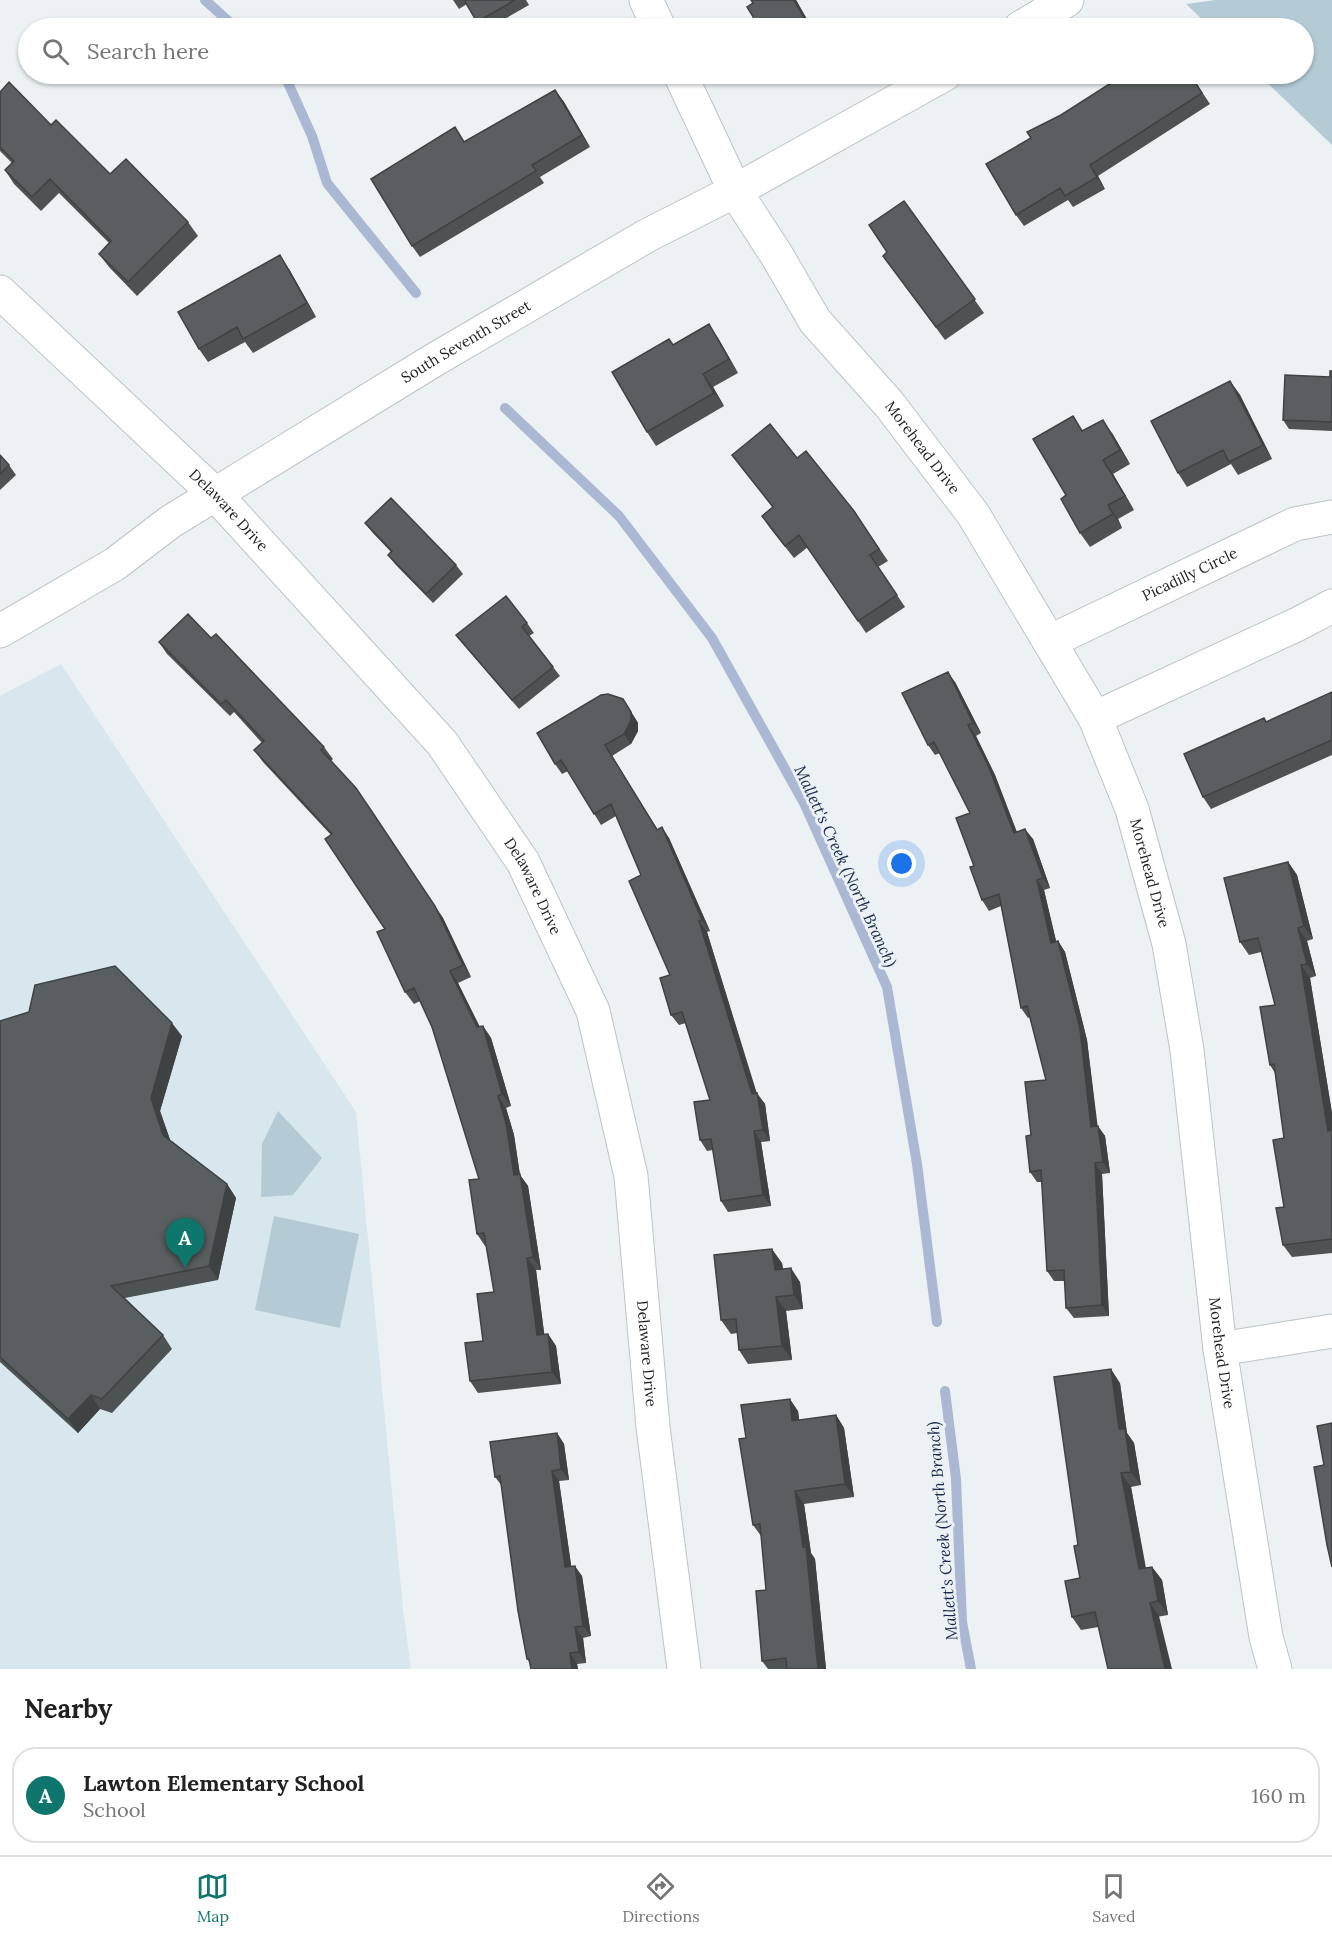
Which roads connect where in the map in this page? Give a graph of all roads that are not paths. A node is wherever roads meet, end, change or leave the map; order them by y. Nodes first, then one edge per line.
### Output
1 (646, 0) edge
2 (1067, 0) edge
3 (654, 18) edge
4 (1037, 18) edge
5 (685, 84) edge
6 (927, 84) edge
7 (735, 191) junction
8 (0, 292) edge
9 (216, 495) junction
10 (1332, 517) edge
11 (1332, 606) edge
12 (0, 631) edge
13 (1051, 641) junction
14 (1095, 718) junction
15 (1332, 1331) edge
16 (1220, 1349) junction
17 (684, 1669) edge
18 (1275, 1669) edge

1 - 3 street
2 - 4 street
5 - 7 street, Morehead Drive
6 - 7 street, South Seventh Street
7 - 9 street, South Seventh Street
7 - 13 street, Morehead Drive
8 - 9 street, Delaware Drive
9 - 12 street, South Seventh Street
9 - 17 street, Delaware Drive
10 - 13 street, Picadilly Circle
11 - 14 street
13 - 14 street, Morehead Drive
14 - 16 street, Morehead Drive
15 - 16 street
16 - 18 street, Morehead Drive

